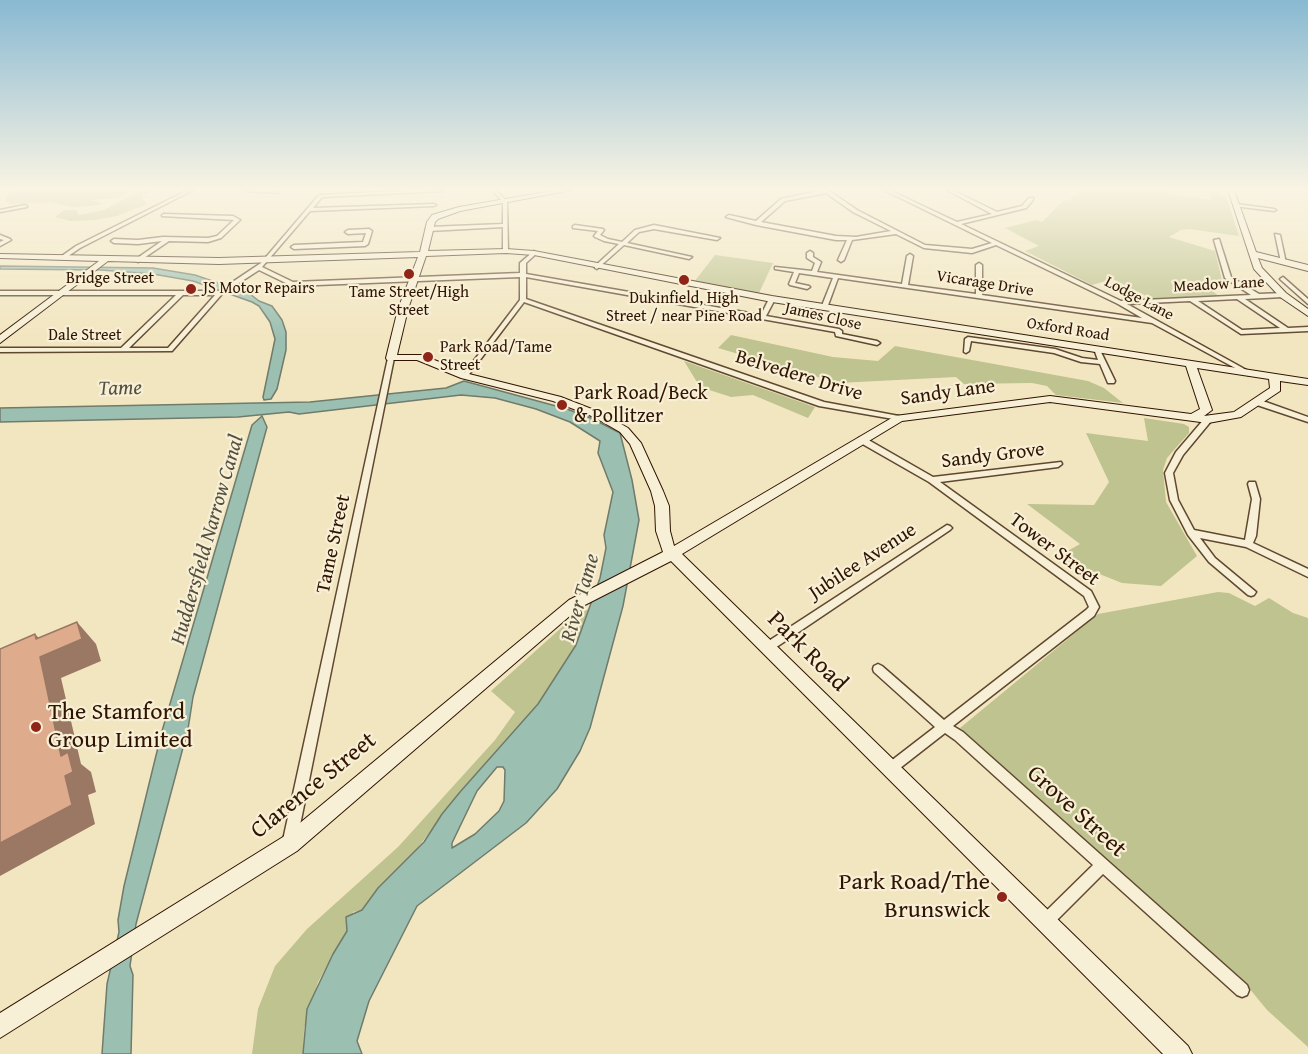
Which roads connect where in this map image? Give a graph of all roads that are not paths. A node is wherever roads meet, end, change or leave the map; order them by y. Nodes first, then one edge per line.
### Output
1 (98, 239) edge
2 (169, 239) edge
3 (171, 239) edge
4 (178, 239) edge
5 (211, 239) edge
6 (284, 239) edge
7 (366, 239) edge
8 (427, 239) edge
9 (506, 239) edge
10 (607, 239) edge
11 (626, 239) edge
12 (850, 239) edge
13 (910, 239) edge
14 (990, 239) edge
15 (1248, 239) edge
16 (1278, 239) edge
17 (1217, 240) dead end
18 (114, 241) dead end
19 (622, 243) junction
20 (998, 243) junction
21 (364, 244) junction
22 (294, 247) dead end
23 (506, 251) junction
24 (534, 253) junction
25 (810, 253) dead end
26 (423, 254) junction
27 (1253, 254) junction
28 (0, 256) edge
29 (358, 256) junction
30 (910, 256) dead end
31 (689, 257) dead end
32 (62, 258) junction
33 (105, 260) junction
34 (142, 260) junction
35 (266, 260) junction
36 (842, 260) dead end
37 (1284, 262) junction
38 (979, 265) dead end
39 (258, 267) junction
40 (597, 267) junction
41 (777, 268) dead end
42 (1308, 268) edge
43 (797, 271) junction
44 (814, 273) junction
45 (522, 275) junction
46 (836, 276) junction
47 (1282, 279) dead end
48 (413, 280) junction
49 (905, 286) junction
50 (807, 287) dead end
51 (182, 292) junction
52 (0, 293) edge
53 (60, 293) junction
54 (220, 293) junction
55 (1283, 295) junction
56 (979, 296) junction
57 (1257, 296) junction
58 (1238, 297) junction
59 (772, 299) junction
60 (1191, 299) junction
61 (523, 300) junction
62 (1308, 302) edge
63 (1120, 303) junction
64 (824, 308) junction
65 (1308, 313) edge
66 (763, 318) junction
67 (1154, 322) junction
68 (1308, 329) edge
69 (1287, 330) junction
70 (0, 340) edge
71 (877, 343) dead end
72 (1097, 349) junction
73 (0, 350) edge
74 (123, 350) junction
75 (966, 351) dead end
76 (391, 358) junction
77 (1101, 362) junction
78 (1190, 363) junction
79 (1248, 373) junction
80 (465, 376) junction
81 (1274, 377) junction
82 (1111, 381) dead end
83 (1308, 382) edge
84 (1203, 400) junction
85 (1257, 402) junction
86 (1237, 415) junction
87 (899, 418) junction
88 (1194, 418) junction
89 (1208, 420) junction
90 (1308, 420) edge
91 (862, 440) junction
92 (1058, 464) dead end
93 (932, 480) junction
94 (1252, 484) dead end
95 (947, 528) dead end
96 (1191, 533) junction
97 (1248, 544) junction
98 (672, 554) junction
99 (646, 569) joint
100 (1308, 573) edge
101 (1251, 592) dead end
102 (768, 646) junction
103 (878, 669) dead end
104 (943, 726) junction
105 (891, 768) junction
106 (290, 844) junction
107 (1102, 866) junction
108 (1046, 921) junction
109 (1242, 990) dead end
110 (0, 1026) edge
111 (1180, 1054) edge

1 - 32 street
2 - 18 street
3 - 34 street
4 - 5 street
6 - 35 street
7 - 21 street
8 - 26 main road, Tame Street
9 - 23 street
10 - 19 street
11 - 19 street
12 - 36 street
13 - 20 street
14 - 20 street, Lodge Lane
15 - 27 main road
16 - 37 street
17 - 57 street
19 - 31 street
19 - 40 street
20 - 63 street, Lodge Lane
21 - 22 street
21 - 29 street
23 - 24 main road, Oxford Road
23 - 26 main road, Oxford Road
24 - 40 main road, Oxford Road
24 - 45 street
25 - 44 street
26 - 29 main road, Oxford Road
26 - 48 main road, Tame Street
27 - 37 main road
27 - 55 main road
28 - 32 main road, Oxford Road
29 - 35 main road, Oxford Road
30 - 49 street
32 - 33 main road, Oxford Road
33 - 34 main road, Oxford Road
33 - 53 main road
34 - 35 main road, Oxford Road
35 - 39 street
37 - 42 main road
38 - 56 street
39 - 48 street, James Close
39 - 54 street
40 - 59 main road, Oxford Road
41 - 43 street, Vicarage Drive
43 - 44 street, Vicarage Drive
43 - 50 street
44 - 46 street, Vicarage Drive
45 - 48 street, James Close
45 - 61 street
45 - 66 street, James Close
46 - 49 street, Vicarage Drive
46 - 64 street
47 - 62 street
48 - 76 main road, Tame Street
49 - 56 street, Vicarage Drive
51 - 53 street, Bridge Street
51 - 54 street, Bridge Street
51 - 74 street
52 - 53 street, Bridge Street
53 - 70 main road
54 - 74 street, Dale Street
55 - 57 street, Meadow Lane
55 - 65 main road
56 - 67 street, Vicarage Drive
57 - 58 street, Meadow Lane
58 - 60 street, Meadow Lane
58 - 69 street
59 - 64 main road, Oxford Road
59 - 66 street
60 - 63 street, Meadow Lane
60 - 69 street
61 - 80 street
61 - 87 street, Belvedere Drive
63 - 67 street, Lodge Lane
64 - 72 main road, Oxford Road
66 - 71 street, James Close
67 - 79 street, Lodge Lane
68 - 69 street
72 - 77 street
72 - 78 main road, Oxford Road
73 - 74 street, Dale Street
75 - 77 street
76 - 80 main road, Park Road
76 - 106 street, Tame Street
77 - 82 street
78 - 79 main road, Oxford Road
78 - 84 main road
79 - 81 main road, Oxford Road
80 - 98 main road, Park Road
81 - 83 main road, Oxford Road
81 - 85 main road, Sandy Lane
84 - 86 main road
84 - 88 main road
85 - 86 main road, Sandy Lane
85 - 90 street
86 - 89 main road, Sandy Lane
87 - 88 main road, Sandy Lane
87 - 91 main road, Sandy Lane
88 - 89 main road, Sandy Lane
89 - 96 street
91 - 93 street, Tower Street
91 - 98 main road, Sandy Lane
92 - 93 street, Sandy Grove
93 - 104 street, Tower Street
94 - 97 street
95 - 102 street, Jubilee Avenue
96 - 97 street
96 - 101 street
97 - 100 street
98 - 99 main road, Sandy Lane
98 - 102 main road, Park Road
99 - 106 main road, Clarence Street
102 - 105 main road, Park Road
103 - 104 street, Grove Street
104 - 105 street, Tower Street
104 - 107 street, Grove Street
105 - 108 main road, Park Road
106 - 110 main road, Clarence Street
107 - 108 street
107 - 109 street, Grove Street
108 - 111 main road, Park Road

